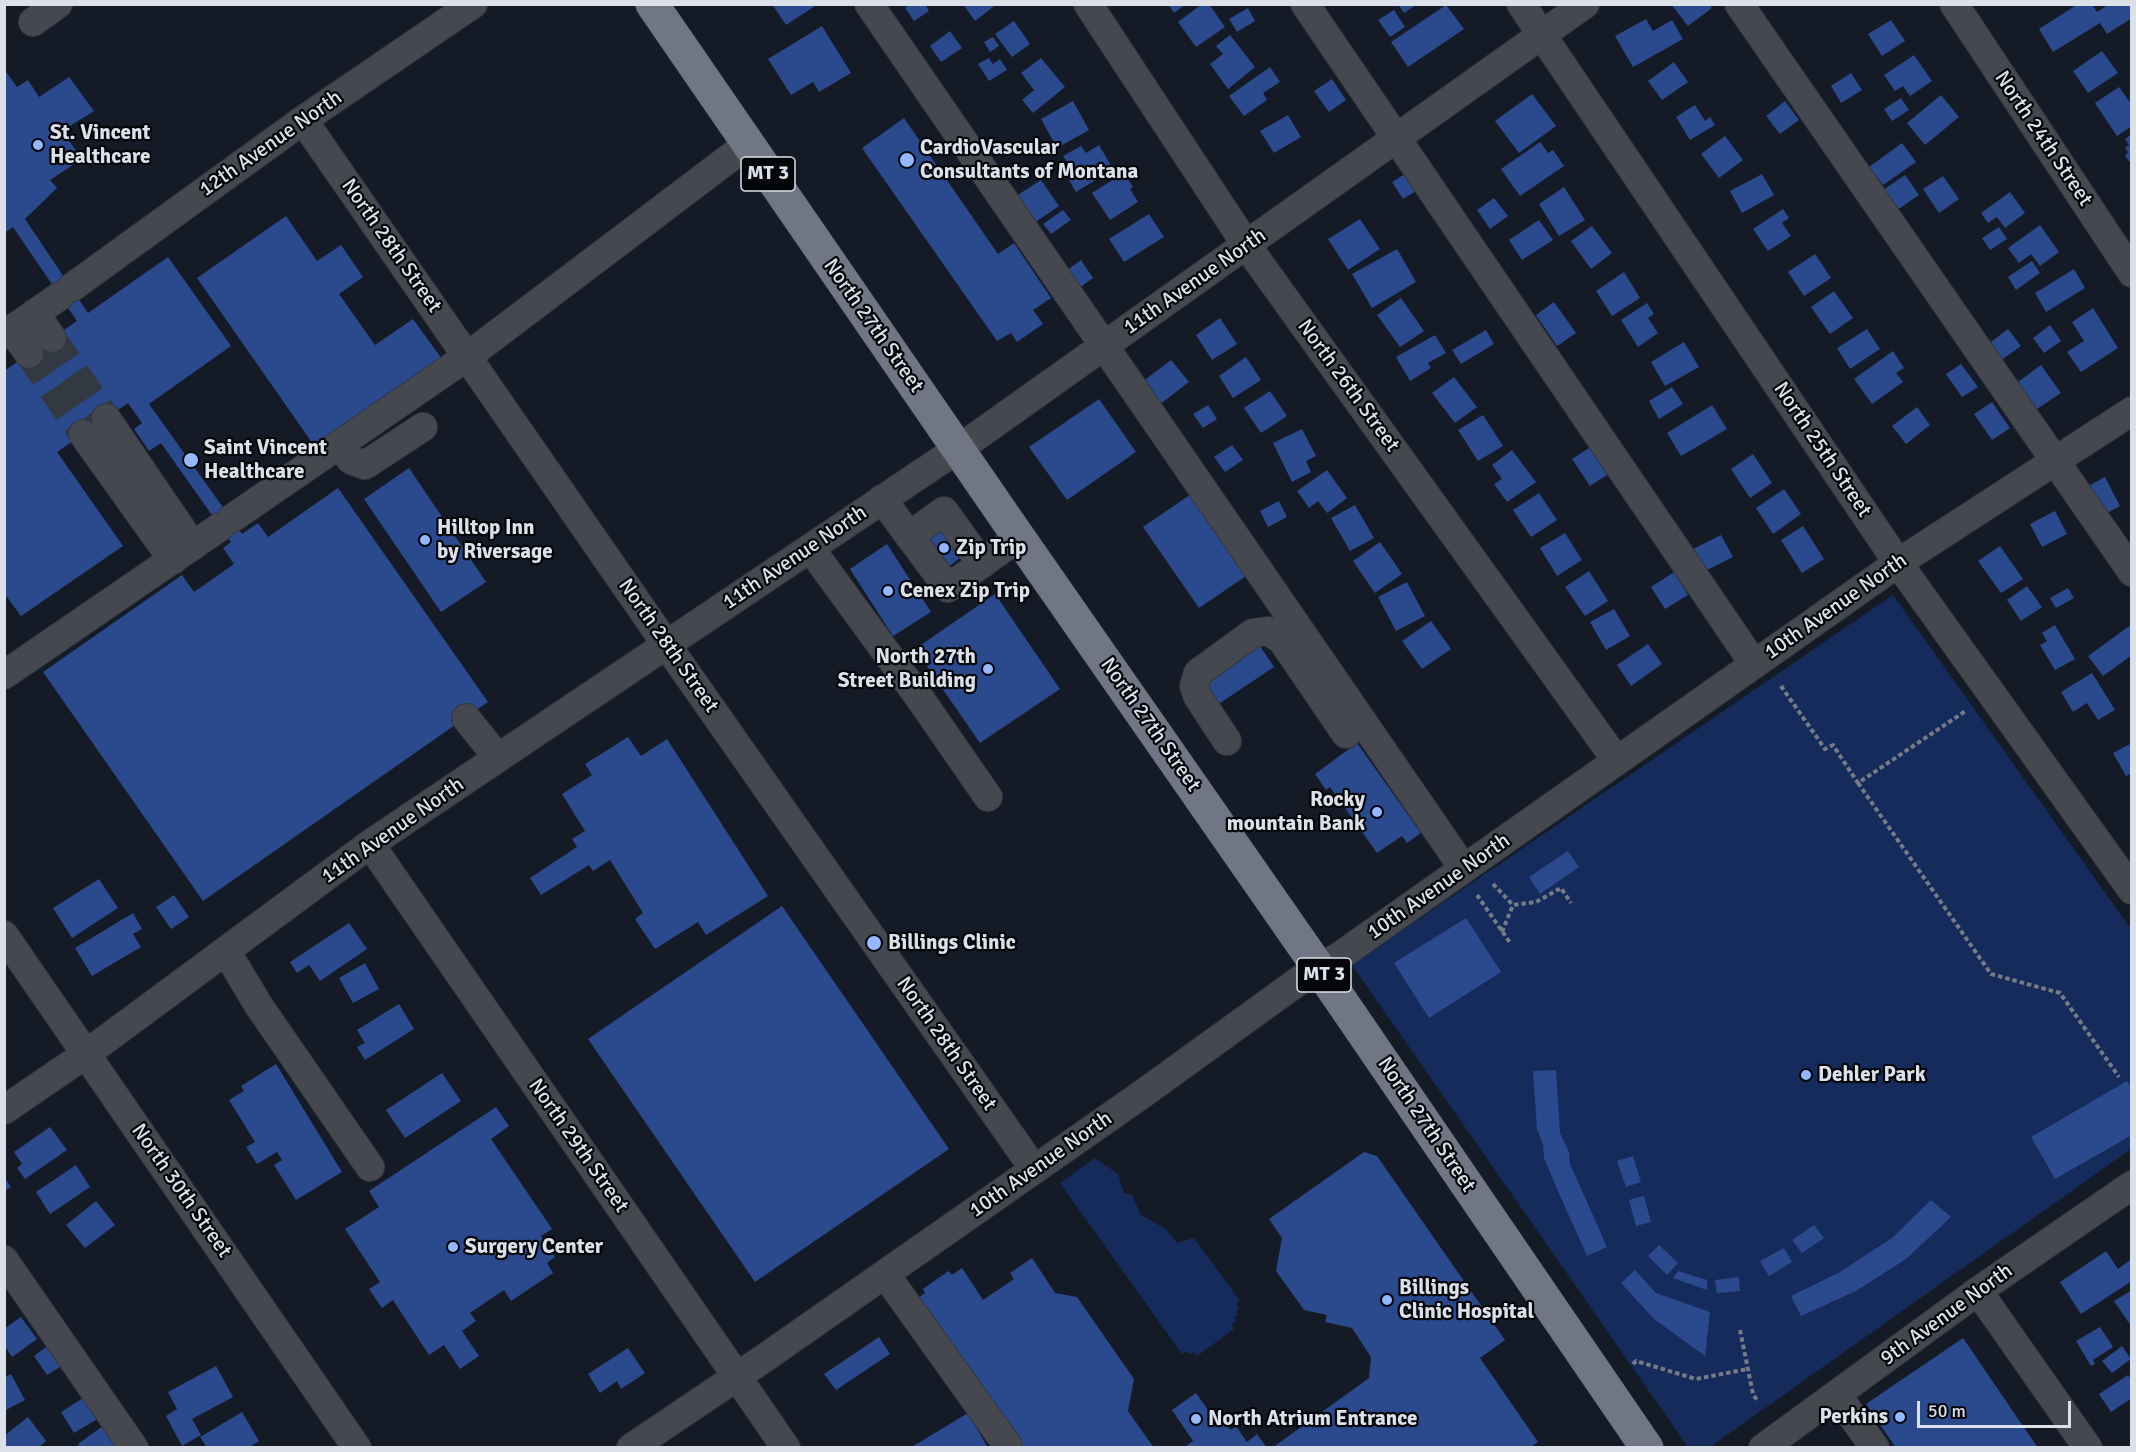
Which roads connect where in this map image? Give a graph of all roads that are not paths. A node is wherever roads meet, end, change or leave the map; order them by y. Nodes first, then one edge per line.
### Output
1 (58, 4) edge
2 (473, 4) edge
3 (652, 4) edge
4 (869, 4) edge
5 (1088, 4) edge
6 (1305, 4) edge
7 (1521, 4) edge
8 (1585, 4) edge
9 (1739, 4) edge
10 (1954, 4) edge
11 (33, 22) dead end
12 (1542, 35) junction
13 (303, 120) junction
14 (1397, 138) junction
15 (748, 144) junction
16 (1247, 246) junction
17 (2132, 273) edge
18 (35, 313) junction
19 (8, 333) edge
20 (52, 338) tunnel mouth
21 (1104, 345) junction
22 (29, 354) tunnel mouth
23 (468, 356) junction
24 (2132, 411) edge
25 (106, 418) tunnel mouth
26 (423, 427) dead end
27 (83, 434) tunnel mouth
28 (339, 445) junction
29 (958, 449) junction
30 (2055, 461) junction
31 (882, 499) junction
32 (909, 536) junction
33 (1019, 537) junction
34 (810, 548) junction
35 (183, 553) junction
36 (1898, 563) junction
37 (982, 564) junction
38 (2132, 572) edge
39 (666, 644) junction
40 (1754, 664) junction
41 (4, 675) edge
42 (466, 718) dead end
43 (1346, 734) dead end
44 (1227, 741) dead end
45 (498, 758) junction
46 (1617, 761) junction
47 (988, 797) dead end
48 (370, 844) junction
49 (1464, 869) junction
50 (2132, 890) edge
51 (4, 935) edge
52 (226, 951) junction
53 (1318, 967) junction
54 (86, 1054) junction
55 (4, 1110) edge
56 (370, 1167) dead end
57 (1034, 1170) junction
58 (2131, 1186) edge
59 (4, 1260) edge
60 (885, 1274) junction
61 (1978, 1291) junction
62 (738, 1377) junction
63 (1838, 1395) junction
64 (1008, 1446) dead end
65 (134, 1448) edge
66 (357, 1448) edge
67 (631, 1448) edge
68 (786, 1448) edge
69 (1647, 1448) edge
70 (1763, 1448) edge
71 (1875, 1448) edge
72 (2088, 1448) edge

1 - 11 street
2 - 13 street, 12th Avenue North
3 - 15 main road, North 27th Street / MT 3
4 - 21 street
5 - 16 street, North 26th Street
6 - 14 street
7 - 12 street, North 25th Street
8 - 12 street, 11th Avenue North
9 - 30 street
10 - 17 street, North 24th Street
12 - 14 street, 11th Avenue North
12 - 36 street, North 25th Street
13 - 18 street, 12th Avenue North
13 - 23 street, North 28th Street
14 - 16 street, 11th Avenue North
14 - 40 street
15 - 23 street
15 - 29 main road, North 27th Street / MT 3
16 - 21 street, 11th Avenue North
16 - 46 street, North 26th Street
18 - 19 street, 12th Avenue North
18 - 20 street
19 - 22 street
21 - 29 street, 11th Avenue North
21 - 49 street
23 - 28 street
23 - 39 street, North 28th Street
24 - 30 street, 10th Avenue North
25 - 35 street
26 - 28 street
27 - 35 street
28 - 35 street
29 - 31 street, 11th Avenue North
29 - 33 main road, North 27th Street / MT 3
30 - 36 street, 10th Avenue North
30 - 38 street
31 - 32 street
31 - 34 street, 11th Avenue North
32 - 37 street
32 - 37 street
33 - 37 street
33 - 53 main road, North 27th Street / MT 3
34 - 39 street, 11th Avenue North
34 - 47 street
35 - 41 street
36 - 40 street, 10th Avenue North
36 - 50 street, North 25th Street
39 - 45 street, 11th Avenue North
39 - 57 street, North 28th Street
40 - 46 street, 10th Avenue North
42 - 45 street
43 - 44 street
45 - 48 street, 11th Avenue North
46 - 49 street, 10th Avenue North
48 - 52 street, 11th Avenue North
48 - 62 street, North 29th Street
49 - 53 street, 10th Avenue North
51 - 54 street, North 30th Street
52 - 54 street, 11th Avenue North
52 - 56 street
53 - 57 street, 10th Avenue North
53 - 69 main road, North 27th Street / MT 3
54 - 55 street, 11th Avenue North
54 - 66 street, North 30th Street
57 - 60 street, 10th Avenue North
58 - 61 street, 9th Avenue North
59 - 65 street
60 - 62 street, 10th Avenue North
60 - 64 street
61 - 63 street, 9th Avenue North
61 - 72 street
62 - 67 street, 10th Avenue North
62 - 68 street, North 29th Street
63 - 70 street, 9th Avenue North
63 - 71 street

